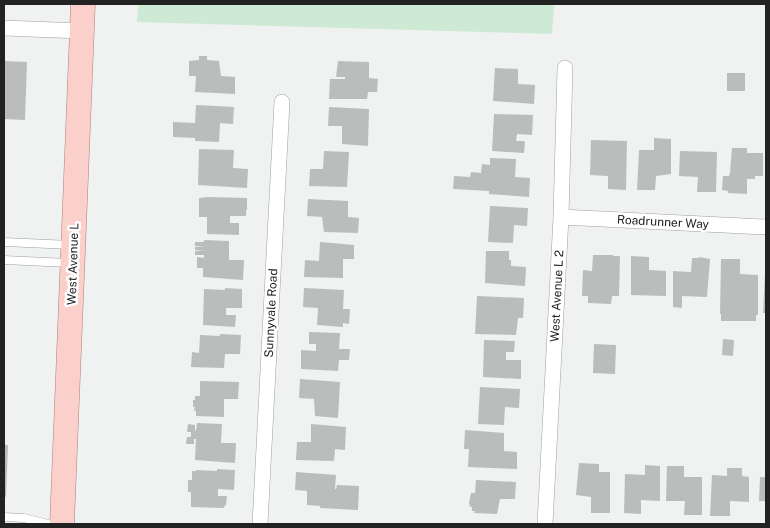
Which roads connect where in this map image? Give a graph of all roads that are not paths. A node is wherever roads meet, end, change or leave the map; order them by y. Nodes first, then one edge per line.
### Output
1 (83, 4) edge
2 (4, 28) edge
3 (82, 31) junction
4 (565, 68) dead end
5 (282, 102) dead end
6 (561, 217) junction
7 (766, 227) edge
8 (4, 242) edge
9 (73, 254) junction
10 (4, 260) edge
11 (4, 517) edge
12 (48, 524) edge
13 (62, 524) edge
14 (260, 524) edge
15 (545, 524) edge

1 - 3 main road, West Avenue L
2 - 3 street
3 - 9 main road, West Avenue L
4 - 6 street, West Avenue L 2
5 - 14 street, Sunnyvale Road
6 - 7 street, Roadrunner Way
6 - 15 street, West Avenue L 2
8 - 9 lane
9 - 10 lane
9 - 13 main road, West Avenue L
11 - 12 lane

